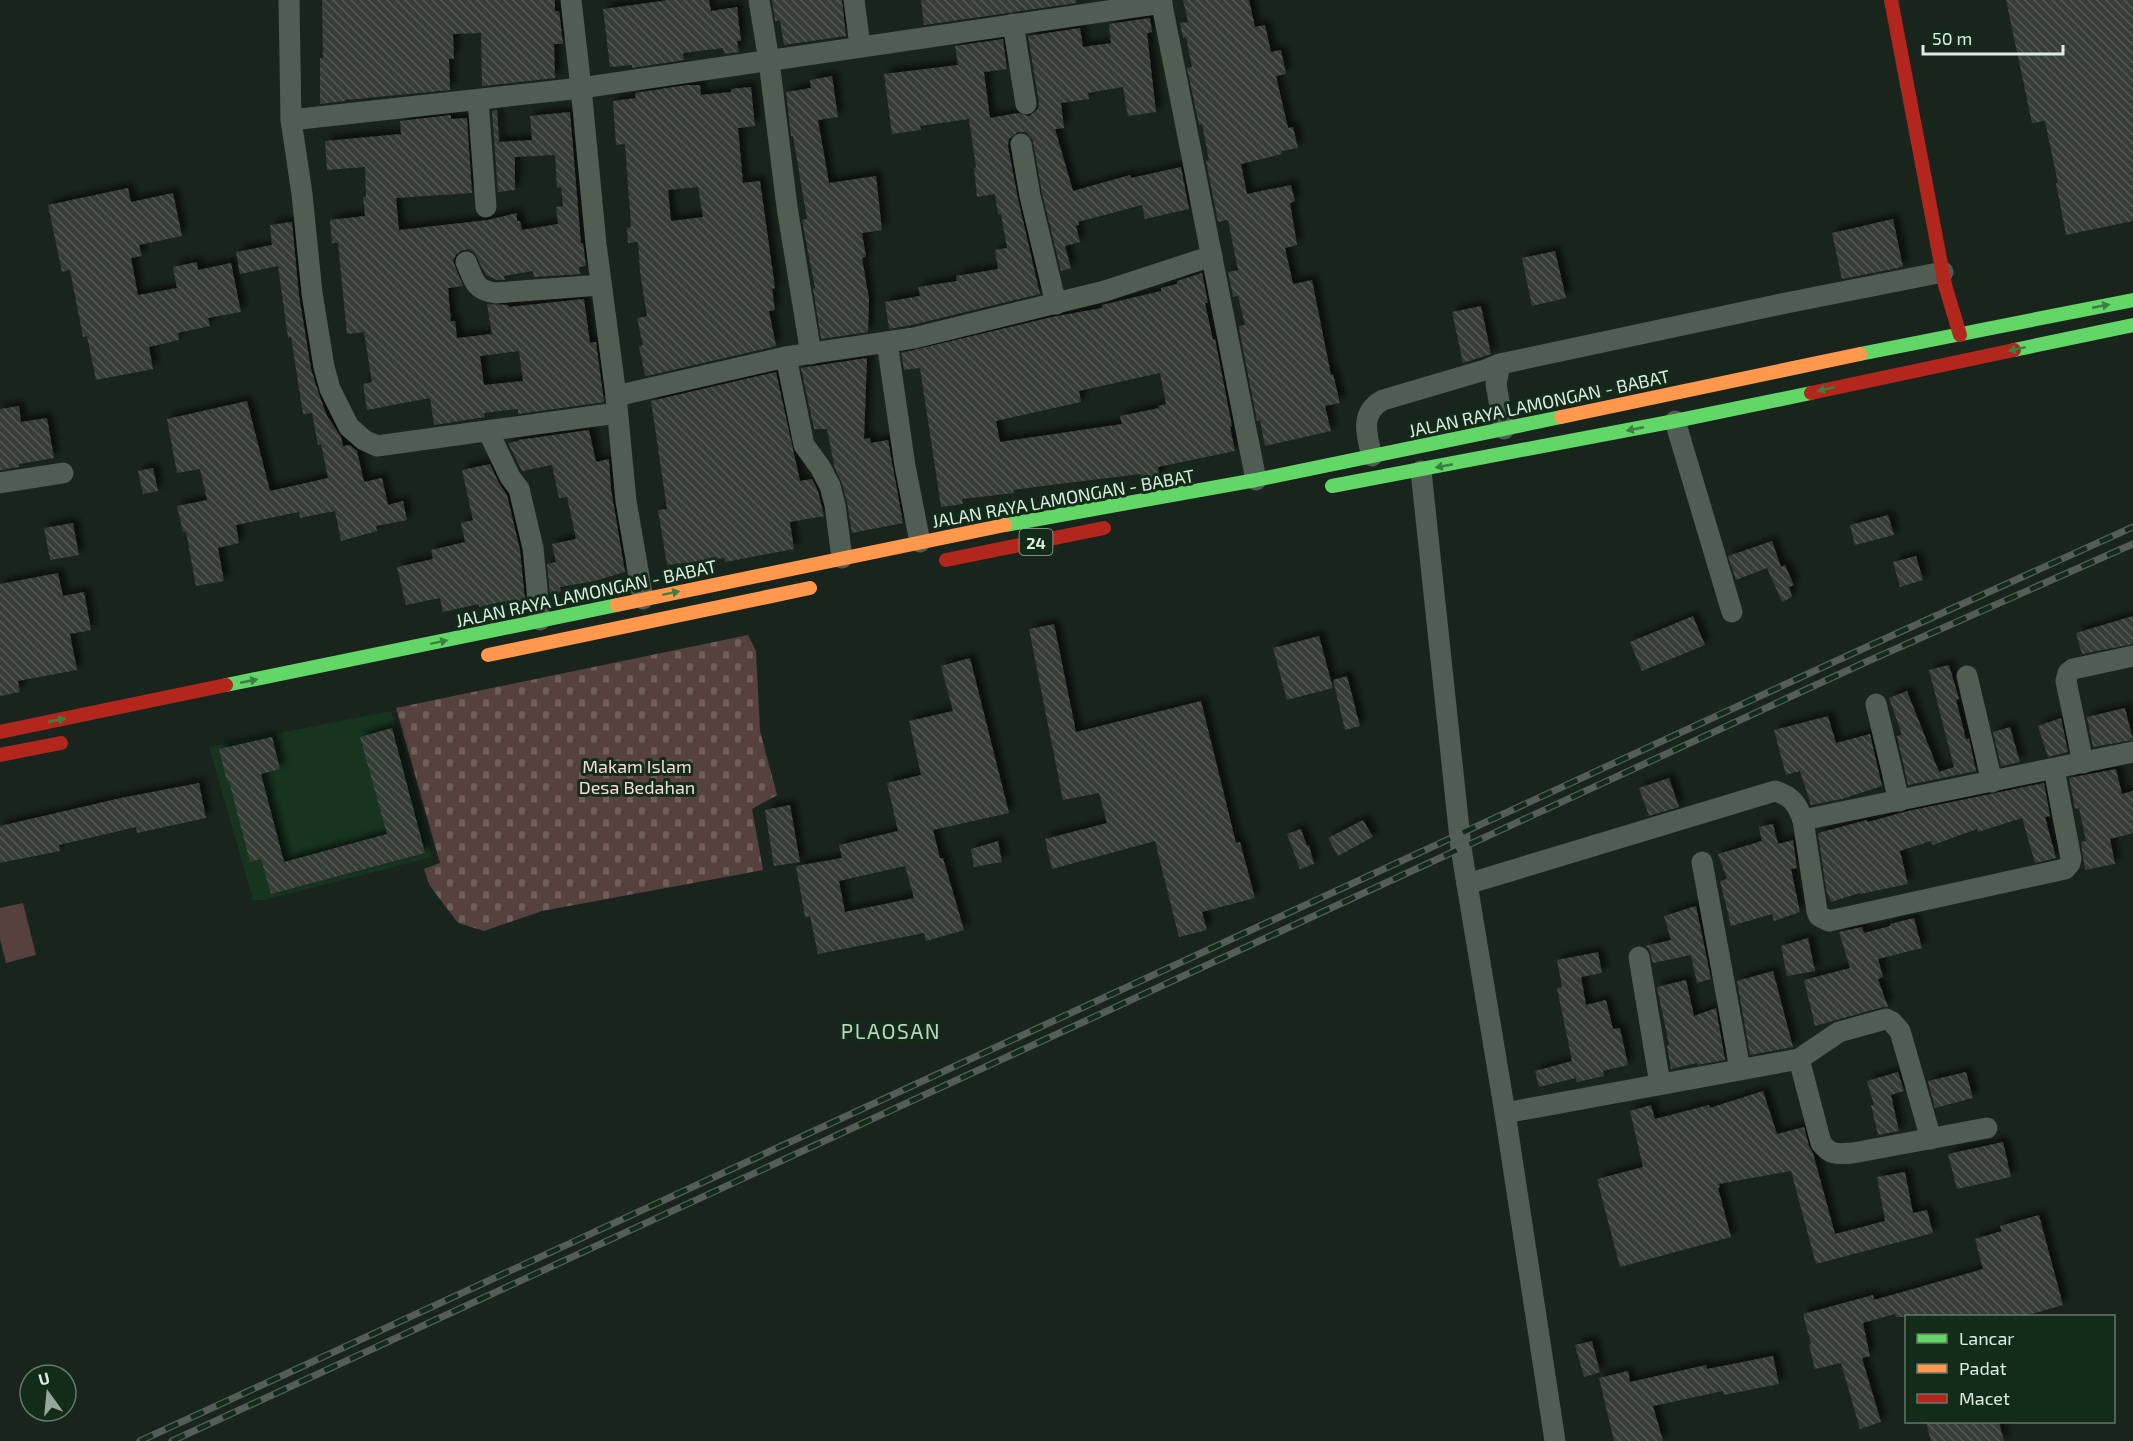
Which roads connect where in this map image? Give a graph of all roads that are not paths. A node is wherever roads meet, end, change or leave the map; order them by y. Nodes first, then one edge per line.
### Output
1 (289, 0) edge
2 (571, 0) edge
3 (759, 0) edge
4 (854, 0) edge
5 (1891, 0) edge
6 (1161, 2) edge
7 (1013, 24) junction
8 (861, 46) junction
9 (770, 61) junction
10 (581, 88) junction
11 (478, 100) junction
12 (1026, 104) dead end
13 (291, 120) junction
14 (1021, 144) dead end
15 (486, 207) dead end
16 (1212, 256) junction
17 (466, 262) dead end
18 (1944, 279) junction
19 (601, 285) junction
20 (2133, 300) edge
21 (1056, 303) junction
22 (2133, 325) edge
23 (1960, 335) junction
24 (887, 342) junction
25 (811, 354) junction
26 (786, 357) junction
27 (1500, 364) junction
28 (616, 405) junction
29 (1675, 421) junction
30 (1503, 429) junction
31 (488, 432) junction
32 (1372, 456) junction
33 (1420, 471) junction
34 (63, 473) dead end
35 (1256, 480) junction
36 (0, 483) edge
37 (1316, 489) dead end
38 (1117, 526) dead end
39 (920, 542) junction
40 (842, 558) junction
41 (936, 562) dead end
42 (829, 584) dead end
43 (643, 599) junction
44 (1732, 612) dead end
45 (540, 621) junction
46 (2133, 656) edge
47 (470, 659) dead end
48 (1967, 676) dead end
49 (1876, 704) dead end
50 (0, 732) edge
51 (80, 739) dead end
52 (2133, 752) edge
53 (0, 755) edge
54 (2083, 763) junction
55 (2054, 769) junction
56 (1992, 782) junction
57 (1899, 801) junction
58 (1803, 820) junction
59 (1702, 862) dead end
60 (1467, 884) junction
61 (1639, 957) dead end
62 (1799, 1059) junction
63 (1740, 1069) junction
64 (1660, 1084) junction
65 (1505, 1113) junction
66 (1987, 1128) dead end
67 (1931, 1139) junction
68 (1555, 1441) edge

1 - 13 street
2 - 10 street
3 - 9 street
4 - 8 street
5 - 18 main road
6 - 7 street
6 - 16 street
7 - 8 street
7 - 12 street
8 - 9 street
9 - 10 street
9 - 25 street
10 - 11 street
10 - 19 street
11 - 13 street
11 - 15 street
13 - 31 street
14 - 21 street
16 - 21 street
16 - 35 street
17 - 19 street
18 - 23 main road
18 - 27 street
19 - 28 street
23 -> 20 main road, JALAN RAYA LAMONGAN - BABAT / 24
21 - 24 street
22 -> 29 main road
23 - 30 main road, JALAN RAYA LAMONGAN - BABAT / 24
24 - 25 street
24 - 39 street
25 - 26 street
26 - 28 street
26 - 40 street
27 - 30 street
27 - 32 street
28 - 31 street
28 - 43 street
29 -> 33 main road
29 - 44 street
30 - 32 main road, JALAN RAYA LAMONGAN - BABAT / 24
31 - 45 street
32 - 35 main road, JALAN RAYA LAMONGAN - BABAT / 24
33 - 37 main road
33 - 60 street
34 - 36 street
35 - 39 main road, JALAN RAYA LAMONGAN - BABAT / 24
38 - 41 main road, JALAN RAYA LAMONGAN - BABAT / 24
39 - 40 main road, JALAN RAYA LAMONGAN - BABAT / 24
43 -> 40 main road, JALAN RAYA LAMONGAN - BABAT / 24
42 - 47 main road
43 - 45 main road, JALAN RAYA LAMONGAN - BABAT / 24
50 -> 45 main road, JALAN RAYA LAMONGAN - BABAT / 24
46 - 54 street
48 - 56 street
49 - 57 street
51 - 53 main road
52 - 54 street
54 - 55 street
55 - 56 street
55 - 58 street
56 - 57 street
57 - 58 street
58 - 60 street
59 - 63 street
60 - 65 street
61 - 64 street
62 - 63 street
62 - 67 street
62 - 67 street
63 - 64 street
64 - 65 street
65 - 68 street
66 - 67 street

